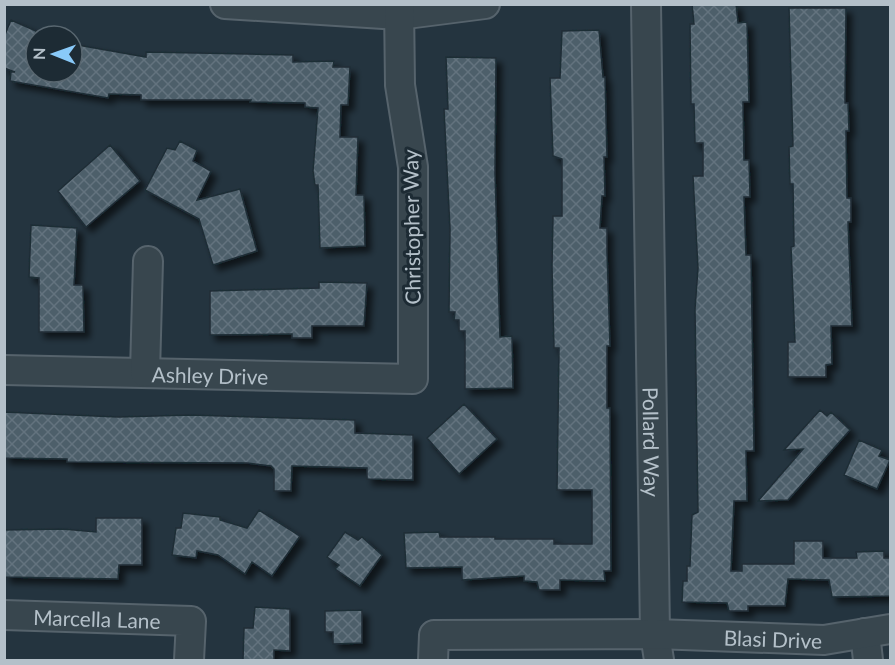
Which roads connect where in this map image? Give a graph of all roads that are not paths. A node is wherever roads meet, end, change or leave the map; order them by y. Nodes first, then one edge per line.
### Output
1 (225, 4) edge
2 (485, 4) edge
3 (646, 4) edge
4 (399, 10) edge
5 (148, 261) dead end
6 (4, 370) edge
7 (145, 372) junction
8 (413, 379) joint
9 (4, 615) edge
10 (874, 641) edge
11 (657, 647) edge
12 (189, 660) edge
13 (433, 660) edge

1 - 4 street
2 - 4 street
3 - 11 street, Pollard Way
4 - 8 street, Christopher Way
5 - 7 street
6 - 7 street, Ashley Drive
7 - 8 street, Ashley Drive
9 - 12 street, Marcella Lane
10 - 11 street, Blasi Drive
11 - 13 street

